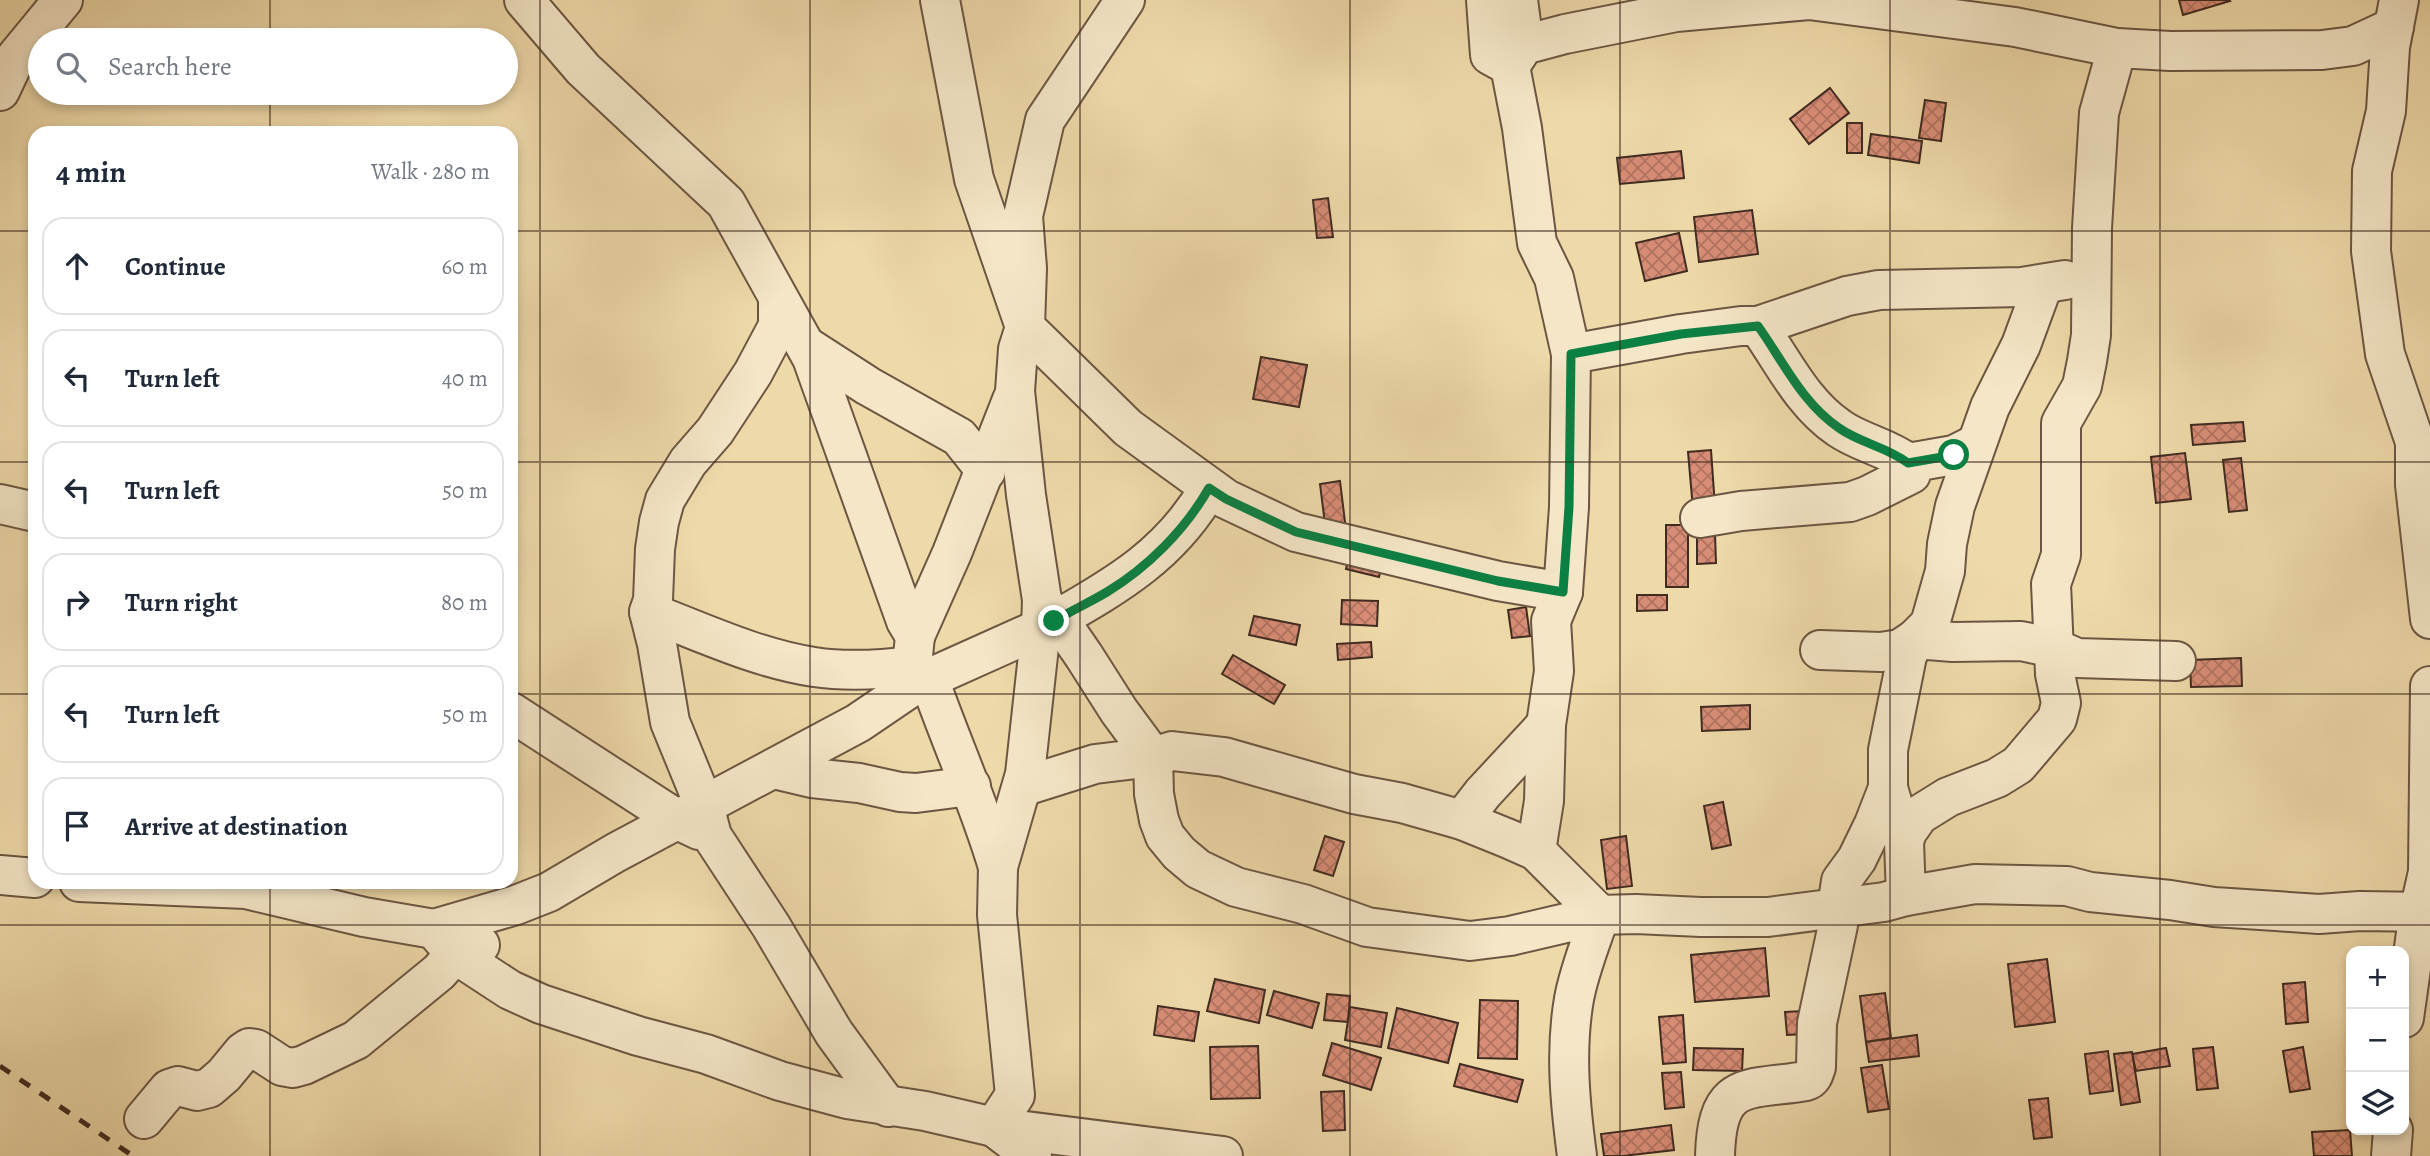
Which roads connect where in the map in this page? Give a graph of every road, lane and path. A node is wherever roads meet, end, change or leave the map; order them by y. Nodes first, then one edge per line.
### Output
1 (63, 0) edge
2 (524, 0) edge
3 (940, 0) edge
4 (1125, 0) edge
5 (1486, 0) edge
6 (1518, 0) edge
7 (2397, 14) edge
8 (40, 28) edge
9 (28, 42) edge
10 (2117, 48) junction
11 (1517, 56) junction
12 (0, 92) edge
13 (2091, 275) junction
14 (2043, 285) junction
15 (778, 298) junction
16 (1758, 326) junction
17 (1025, 327) junction
18 (807, 346) junction
19 (1571, 354) junction
20 (1015, 391) junction
21 (2422, 441) edge
22 (1976, 444) junction
23 (1910, 468) junction
24 (986, 471) junction
25 (1209, 488) junction
26 (0, 504) edge
27 (28, 510) edge
28 (1700, 518) dead end
29 (1947, 544) junction
30 (1563, 592) junction
31 (649, 612) junction
32 (1046, 616) junction
33 (2430, 619) edge
34 (1915, 639) junction
35 (2054, 648) junction
36 (1820, 650) dead end
37 (2176, 662) dead end
38 (918, 667) junction
39 (2430, 686) edge
40 (518, 716) edge
41 (1546, 725) junction
42 (1153, 757) junction
43 (775, 769) junction
44 (1022, 784) junction
45 (971, 787) junction
46 (1888, 788) junction
47 (698, 820) junction
48 (1462, 820) junction
49 (1905, 842) junction
50 (1536, 851) junction
51 (998, 867) junction
52 (0, 875) edge
53 (28, 877) edge
54 (246, 889) edge
55 (1906, 896) junction
56 (1837, 908) junction
57 (2424, 912) edge
58 (1600, 915) junction
59 (444, 942) junction
60 (2406, 1009) edge
61 (2409, 1021) edge
62 (2430, 1027) edge
63 (888, 1107) junction
64 (144, 1119) dead end
65 (2393, 1135) edge
66 (989, 1142) edge
67 (1032, 1156) edge
68 (1223, 1156) edge
69 (1577, 1156) edge
70 (1716, 1156) edge
71 (2391, 1156) edge

1 - 8 street
2 - 15 street
3 - 17 street
4 - 17 street
5 - 11 street
6 - 11 street
7 - 10 street
7 - 21 street
9 - 12 street
10 - 11 street
10 - 13 street
11 - 19 street
13 - 14 street
13 - 35 street
14 - 16 street
14 - 22 street
15 - 18 street
15 - 31 street
16 - 19 street
16 - 23 street
17 - 20 street
17 - 25 street
18 - 24 street
18 - 38 street
19 - 30 street
20 - 24 street
20 - 32 street
21 - 33 street
22 - 23 street
22 - 29 street
23 - 28 street
23 - 29 street
24 - 38 street
25 - 30 street
25 - 32 street
26 - 27 street
29 - 34 street
30 - 41 street
31 - 38 street
31 - 47 street
32 - 38 street
32 - 42 street
32 - 44 street
34 - 35 street
34 - 36 street
34 - 46 street
35 - 37 street
35 - 49 street
38 - 43 street
38 - 45 street
39 - 57 street
40 - 47 street
41 - 48 street
41 - 50 street
42 - 44 street
42 - 48 street
42 - 58 street
43 - 45 street
43 - 47 street
44 - 45 street
44 - 51 street
45 - 51 street
46 - 49 street
46 - 56 street
47 - 59 street
47 - 63 street
48 - 50 street
49 - 55 street
50 - 58 street
51 - 66 street
52 - 53 street
54 - 59 street
55 - 56 street
55 - 57 street
56 - 58 street
56 - 70 street
57 - 60 street
58 - 69 street
59 - 63 street
59 - 64 street
61 - 62 street
63 - 66 street
65 - 71 street
66 - 67 street
66 - 68 street

